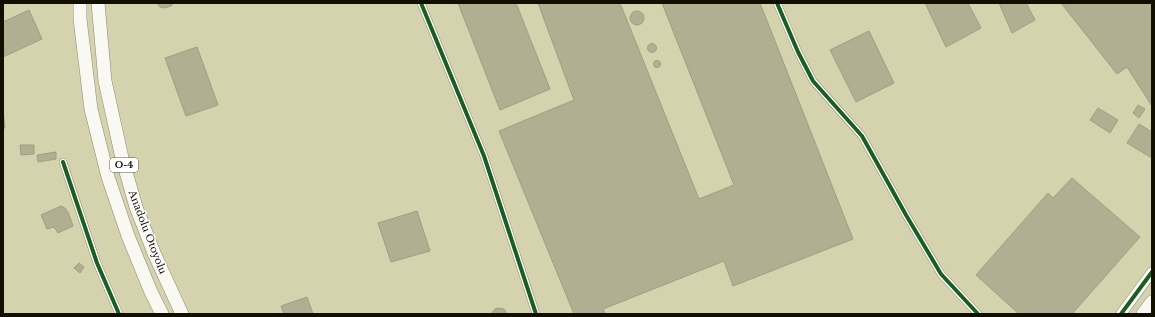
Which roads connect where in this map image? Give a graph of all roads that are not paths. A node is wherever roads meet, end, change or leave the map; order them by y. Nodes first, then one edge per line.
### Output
1 (80, 3) edge
2 (421, 3) edge
3 (777, 3) edge
4 (99, 5) edge
5 (63, 162) dead end
6 (1152, 272) edge
7 (1152, 302) edge
8 (120, 314) edge
9 (162, 314) edge
10 (182, 314) edge
11 (536, 314) edge
12 (978, 314) edge
13 (1121, 314) edge
14 (1144, 314) edge

1 - 9 highway, Anadolu Otoyolu / O-4
2 - 11 street
3 - 12 street
4 - 10 highway, Anadolu Otoyolu / O-4
5 - 8 street
6 - 13 street
7 - 14 highway

